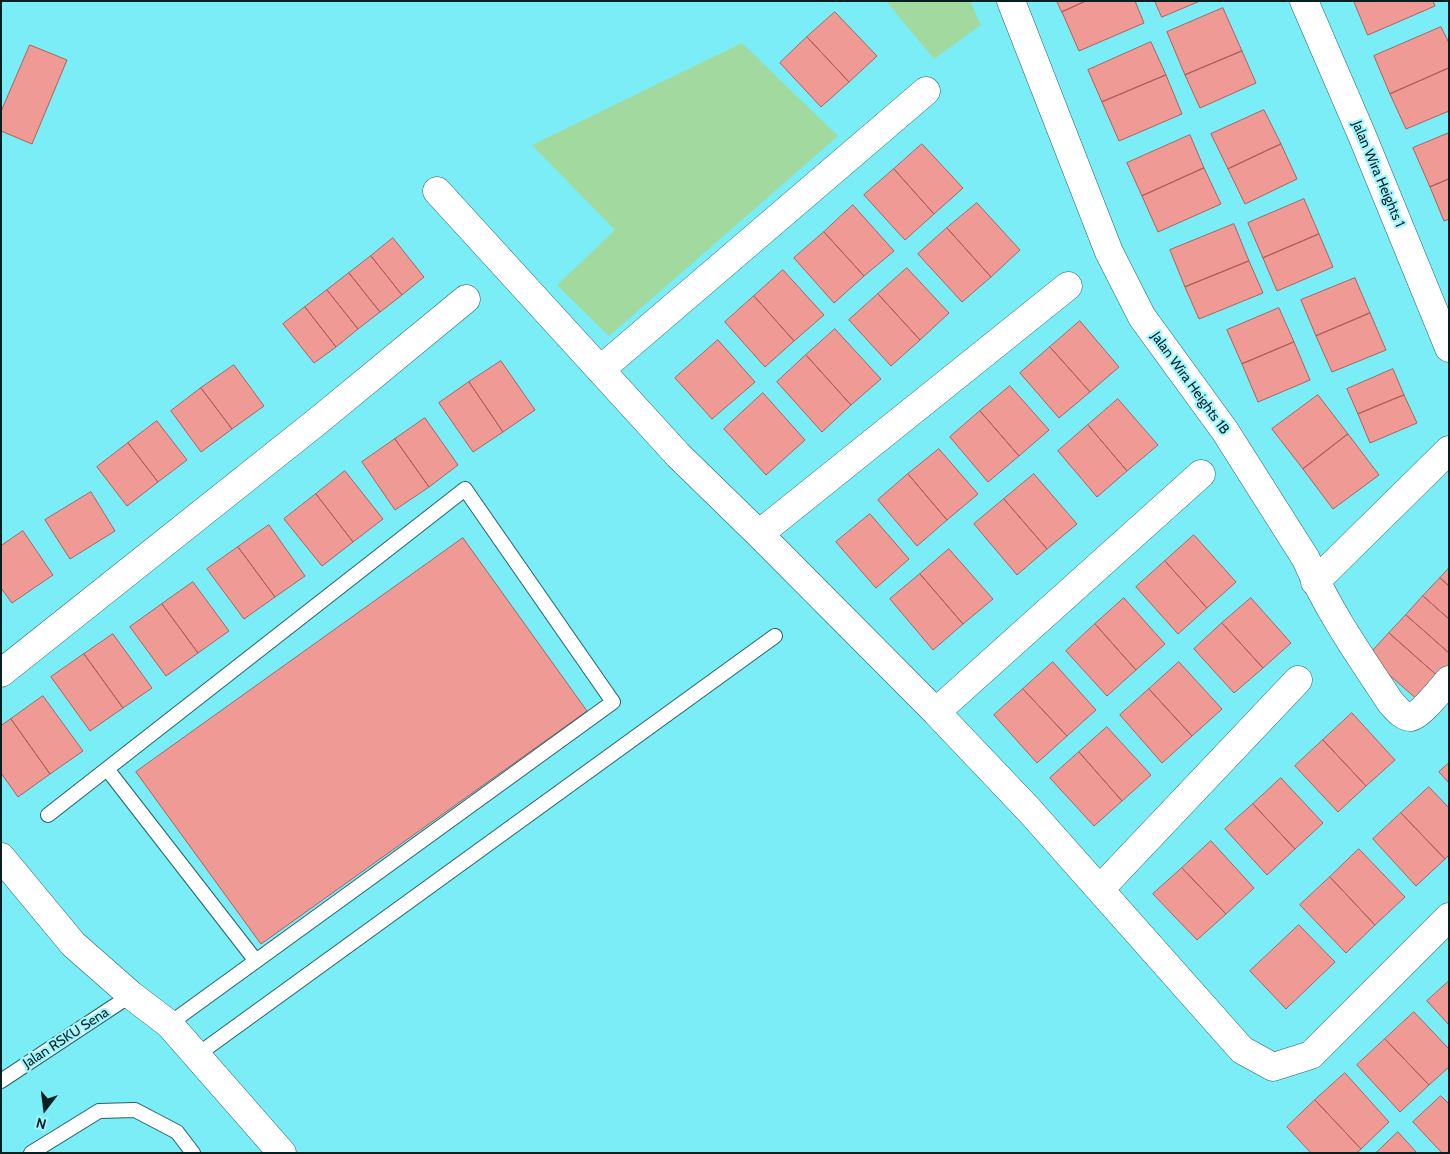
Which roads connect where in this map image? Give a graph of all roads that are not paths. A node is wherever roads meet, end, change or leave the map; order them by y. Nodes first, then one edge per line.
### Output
1 (1011, 1) edge
2 (1304, 1) edge
3 (926, 91) dead end
4 (437, 191) dead end
5 (1068, 286) dead end
6 (466, 299) dead end
7 (1449, 348) edge
8 (600, 370) junction
9 (1449, 450) edge
10 (1201, 474) dead end
11 (760, 534) junction
12 (1315, 582) junction
13 (775, 636) dead end
14 (1, 673) edge
15 (1298, 680) dead end
16 (1449, 680) edge
17 (936, 712) junction
18 (107, 769) junction
19 (48, 815) dead end
20 (1, 857) edge
21 (1100, 889) junction
22 (1449, 917) edge
23 (256, 961) junction
24 (131, 995) junction
25 (169, 1024) junction
26 (197, 1055) junction
27 (1, 1080) edge
28 (31, 1153) edge
29 (193, 1153) edge
30 (282, 1153) edge

1 - 12 street, Jalan Wira Heights 1B
2 - 7 street, Jalan Wira Heights 1
3 - 8 street
4 - 8 street
5 - 11 street
6 - 14 street
8 - 11 street
9 - 12 street
10 - 17 street
11 - 17 street
12 - 16 street, Jalan Wira Heights 1B
13 - 26 lane
15 - 21 street
17 - 21 street
18 - 19 lane
18 - 23 lane
18 - 23 lane
20 - 24 street
21 - 22 street
23 - 25 lane
24 - 25 street
24 - 27 lane, Jalan RSKU Sena
25 - 26 street
26 - 30 street
28 - 29 lane

